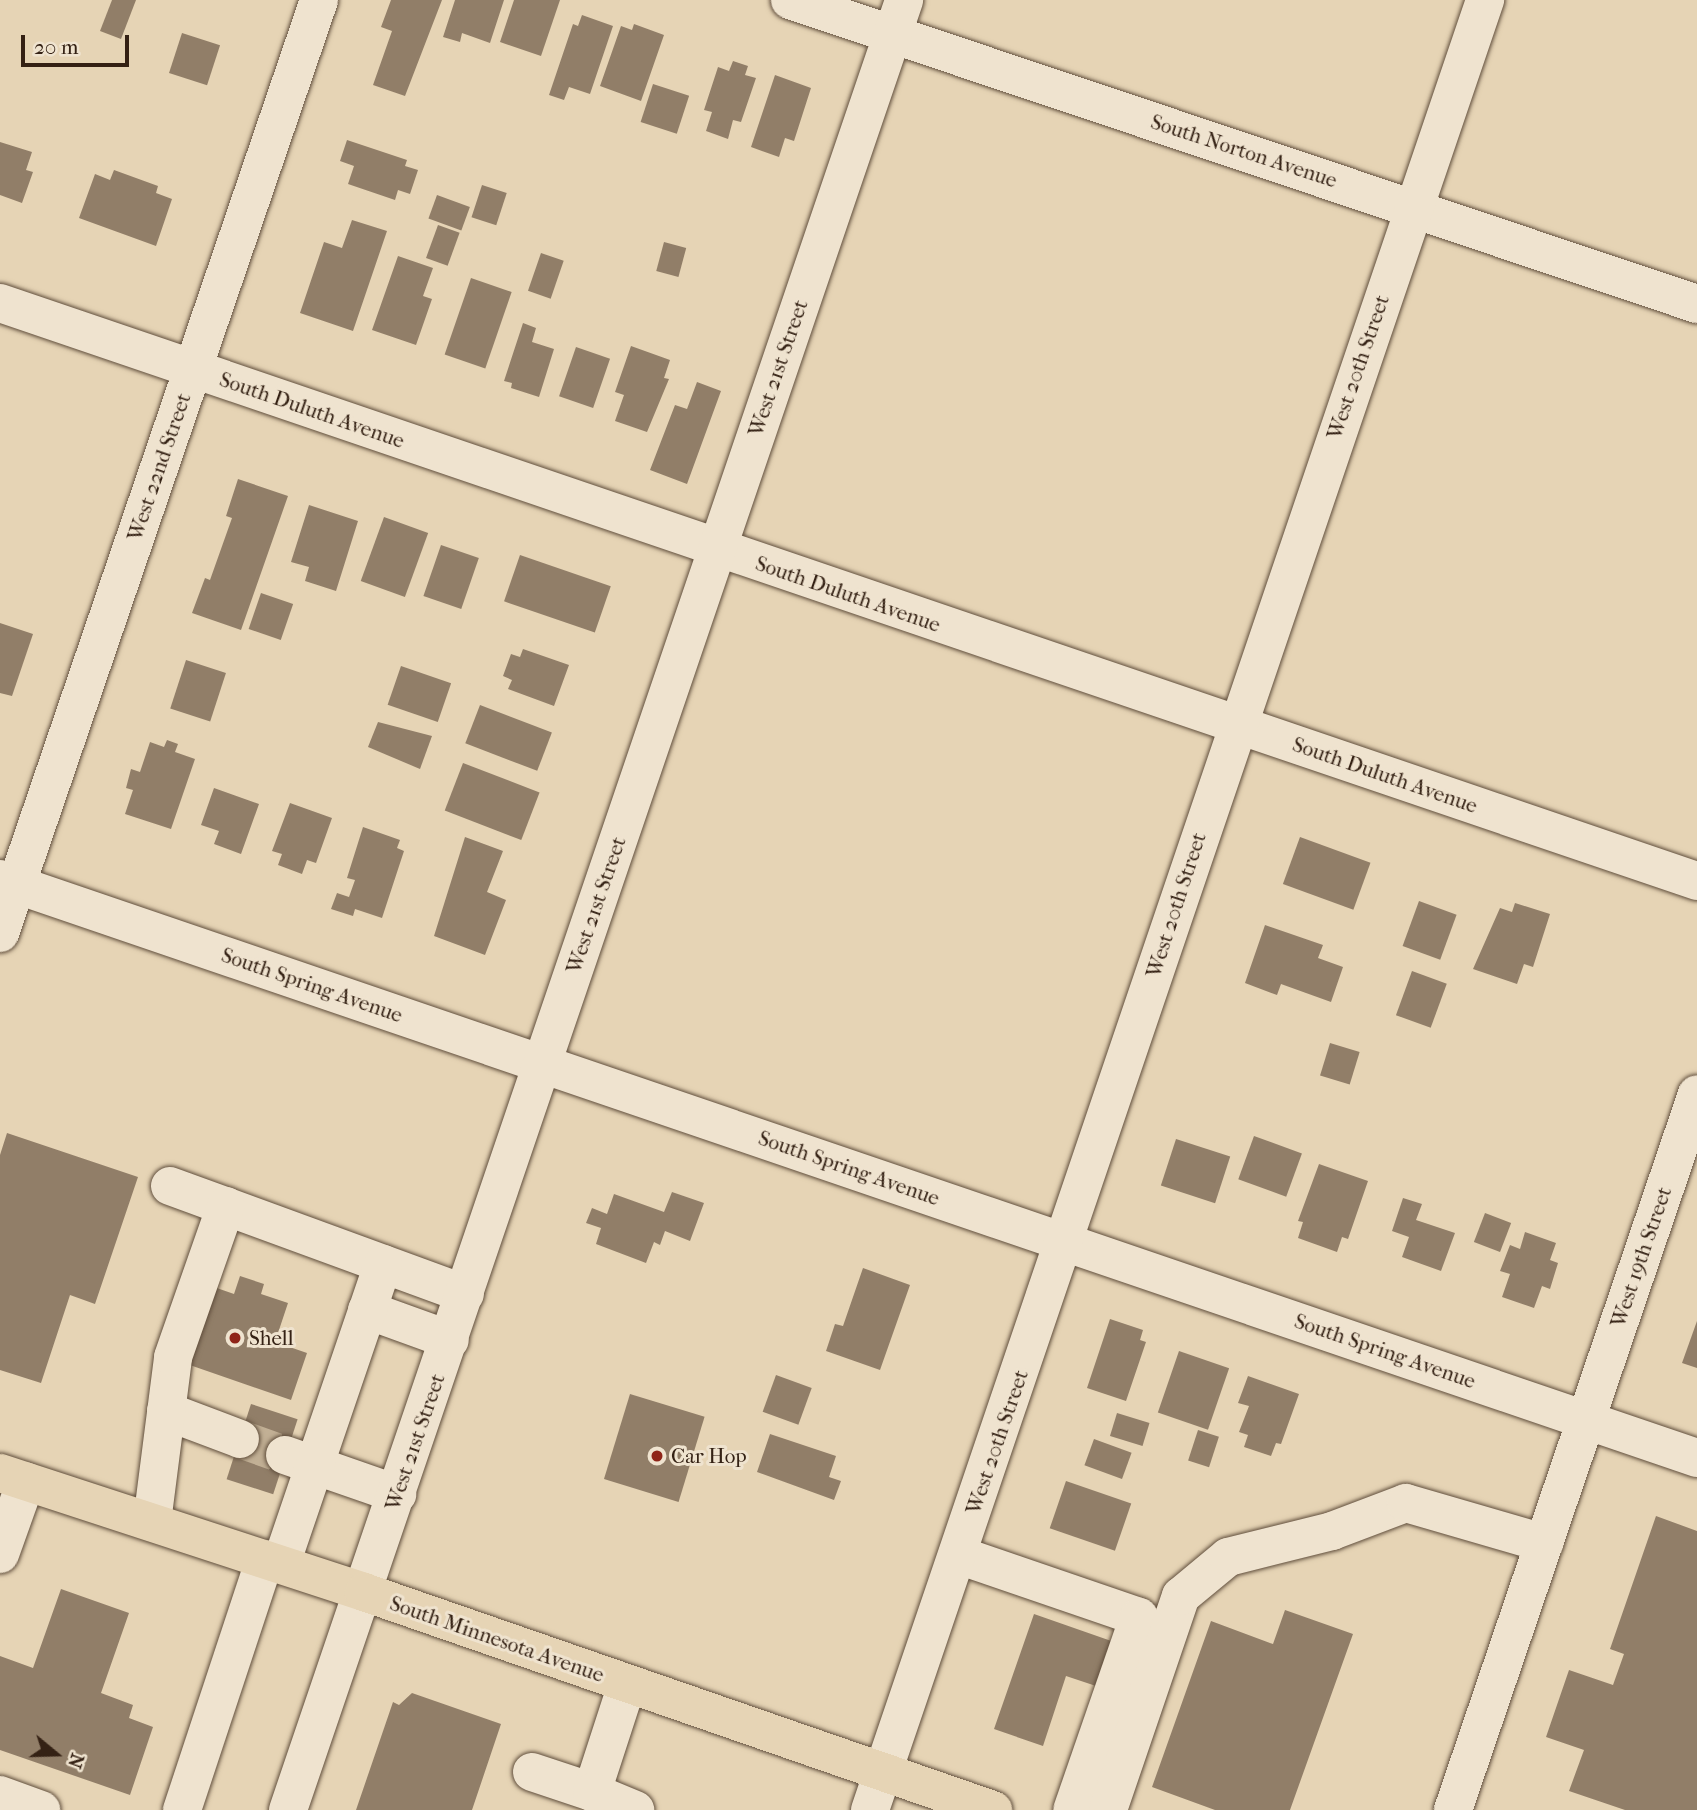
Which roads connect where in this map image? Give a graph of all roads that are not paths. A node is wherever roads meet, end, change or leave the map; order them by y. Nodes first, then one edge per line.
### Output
1 (319, 0) edge
2 (790, 0) edge
3 (904, 0) edge
4 (1485, 0) edge
5 (892, 36) junction
6 (1413, 206) junction
7 (0, 303) edge
8 (1697, 304) edge
9 (193, 369) junction
10 (717, 549) junction
11 (1236, 724) junction
12 (1697, 881) edge
13 (8, 882) edge
14 (0, 933) edge
15 (543, 1064) junction
16 (1697, 1094) edge
17 (170, 1186) dead end
18 (226, 1206) junction
19 (1066, 1242) junction
20 (383, 1264) junction
21 (465, 1294) junction
22 (367, 1310) junction
23 (450, 1340) junction
24 (166, 1411) junction
25 (1586, 1420) junction
26 (240, 1439) tunnel mouth
27 (1697, 1458) edge
28 (300, 1460) junction
29 (13, 1477) edge
30 (397, 1494) junction
31 (152, 1522) junction
32 (1544, 1543) junction
33 (0, 1554) edge
34 (958, 1555) junction
35 (273, 1561) junction
36 (364, 1592) junction
37 (628, 1684) junction
38 (532, 1772) dead end
39 (884, 1773) junction
40 (592, 1792) junction
41 (0, 1795) edge
42 (41, 1810) edge
43 (182, 1810) edge
44 (288, 1810) edge
45 (635, 1810) edge
46 (870, 1810) edge
47 (993, 1810) edge
48 (1072, 1810) edge
49 (1108, 1810) edge
50 (1453, 1810) edge

1 - 9 street, West 22nd Street
2 - 5 street, South Norton Avenue
3 - 5 street, West 21st Street
4 - 6 street, West 20th Street
5 - 6 street, South Norton Avenue
5 - 10 street, West 21st Street
6 - 8 street, South Norton Avenue
6 - 11 street, West 20th Street
7 - 9 street, South Duluth Avenue
9 - 10 street, South Duluth Avenue
9 - 13 street, West 22nd Street
10 - 11 street, South Duluth Avenue
10 - 15 street, West 21st Street
11 - 12 street, South Duluth Avenue
11 - 19 street, West 20th Street
13 - 14 street, West 22nd Street
13 - 15 street, South Spring Avenue
15 - 19 street, South Spring Avenue
15 - 21 street, West 21st Street
16 - 25 street, West 19th Street
17 - 18 street
18 - 20 street
18 - 24 street
19 - 25 street, South Spring Avenue
19 - 34 street, West 20th Street
20 - 21 street
20 - 22 street
21 - 23 street, West 21st Street
22 - 23 street
22 - 28 street
23 - 30 street, West 21st Street
24 - 26 street
24 - 31 street
25 - 27 street, South Spring Avenue
25 - 32 street, West 19th Street
28 - 30 street
28 - 35 street
29 - 31 main road, South Minnesota Avenue
29 - 33 street
30 - 36 street, West 21st Street
31 - 35 main road, South Minnesota Avenue
32 - 49 street
32 - 50 street, West 19th Street
34 - 39 street, West 20th Street
34 - 48 street
35 - 36 main road, South Minnesota Avenue
35 - 43 street
36 - 37 main road, South Minnesota Avenue
36 - 44 street, West 21st Street
37 - 39 main road, South Minnesota Avenue
37 - 40 street
38 - 40 street
39 - 46 street, West 20th Street
39 - 47 main road, South Minnesota Avenue
40 - 45 street
41 - 42 street

